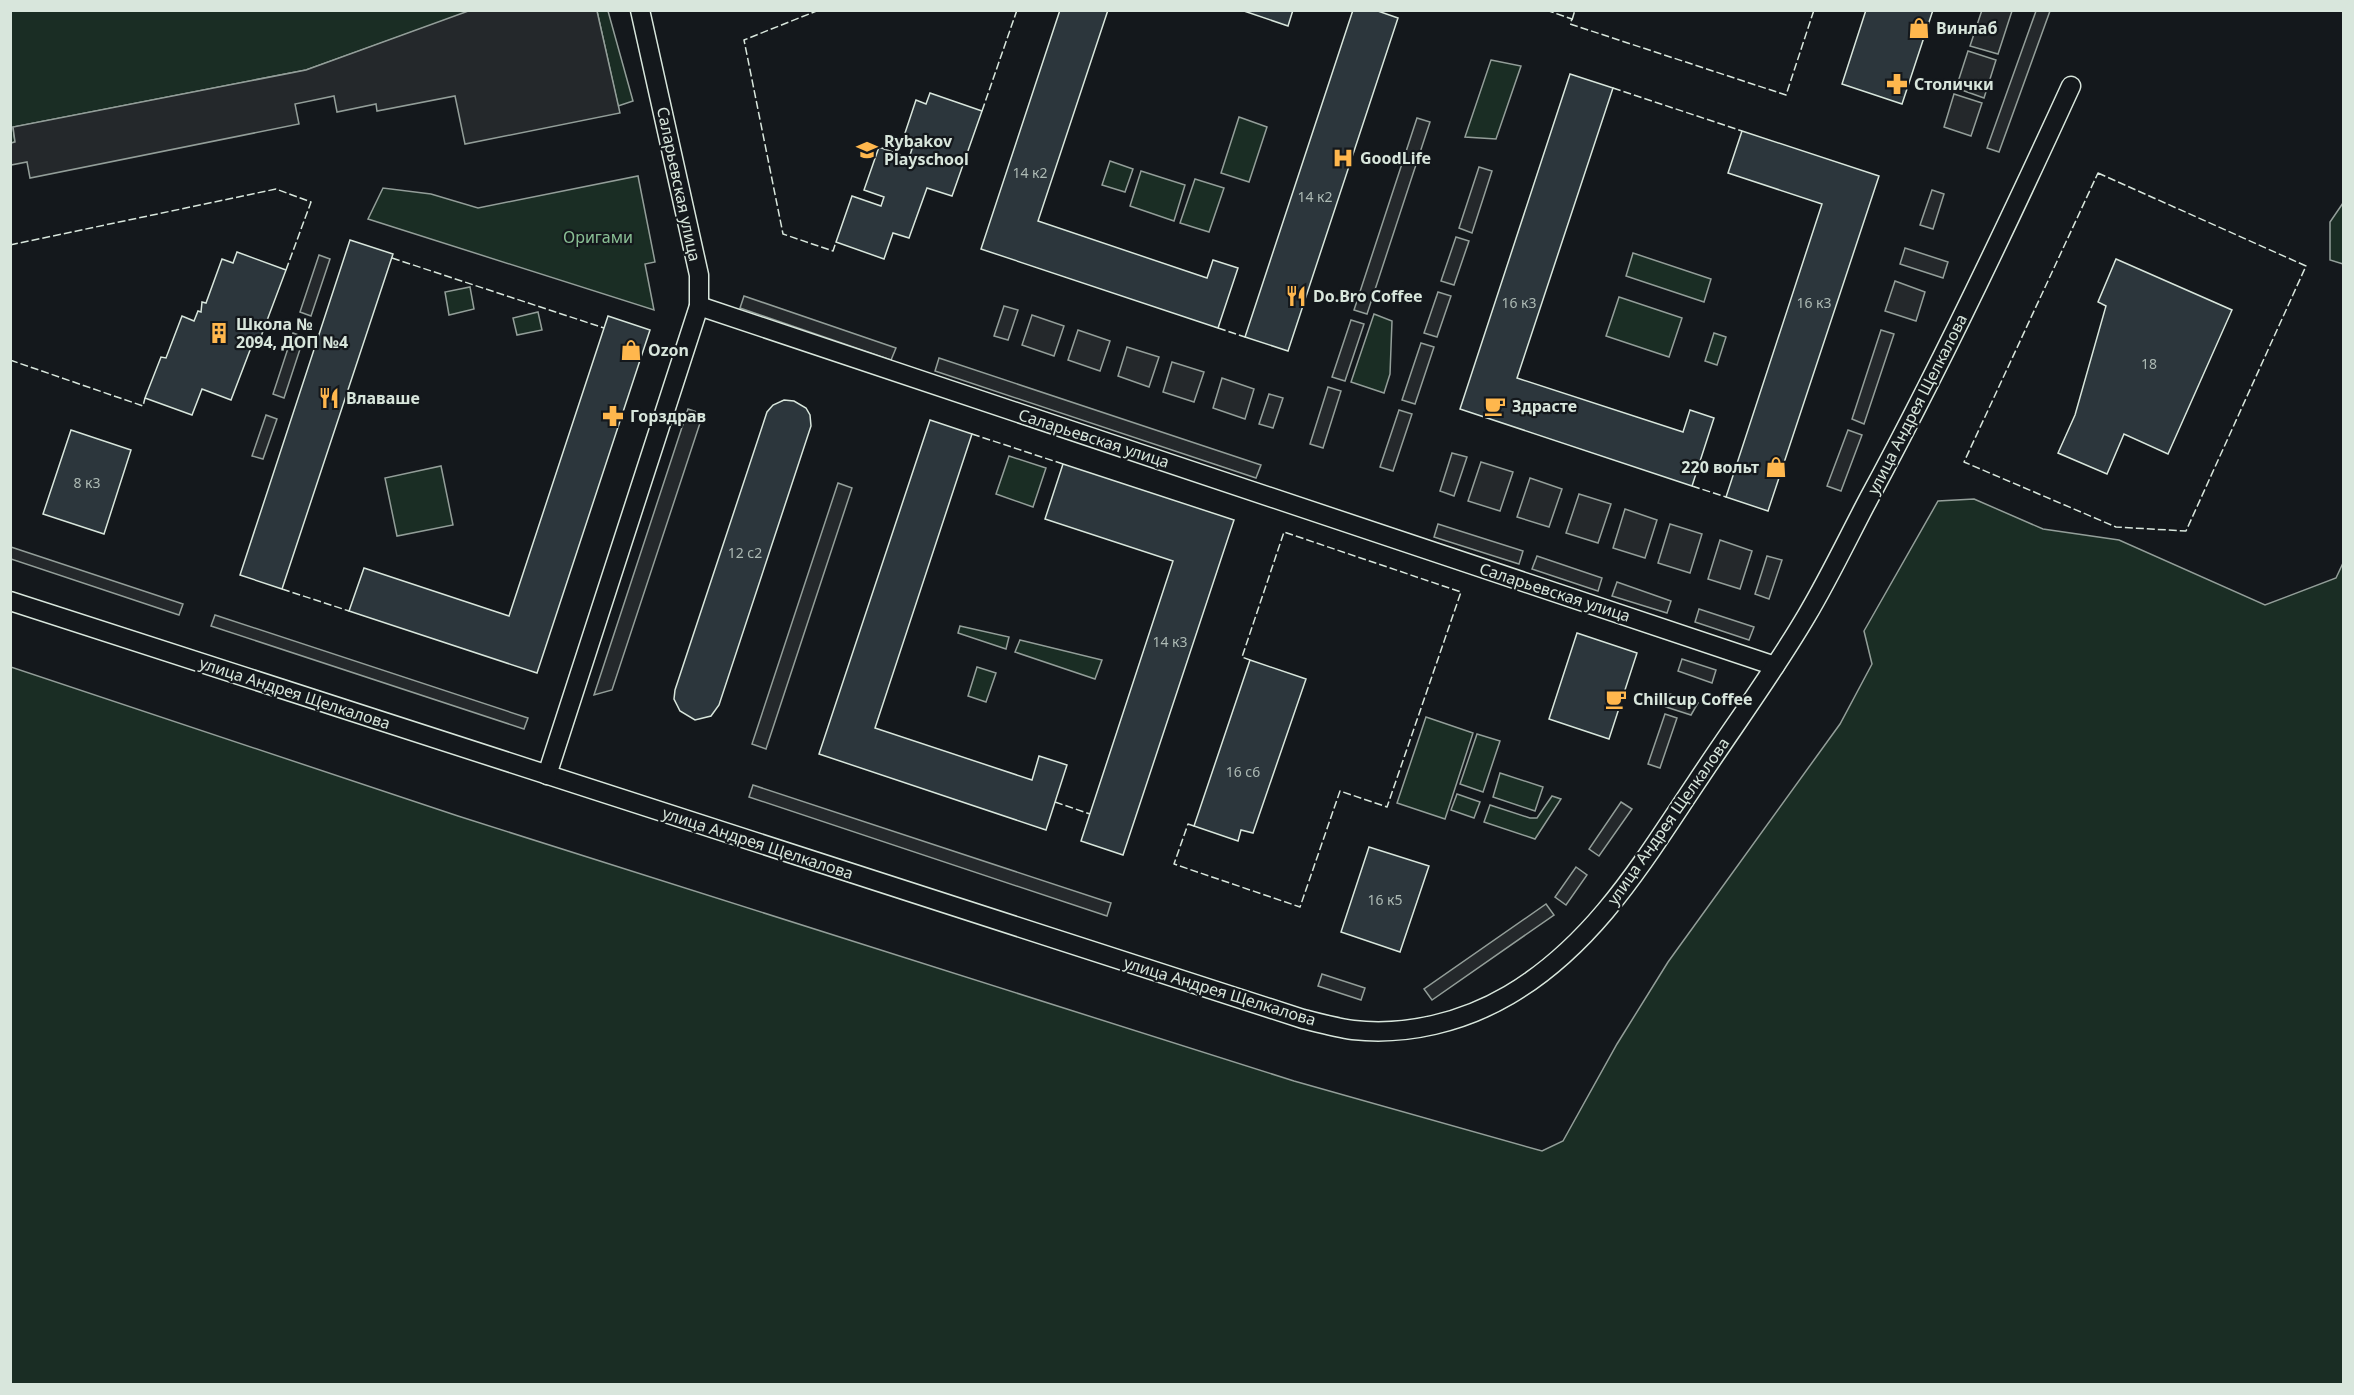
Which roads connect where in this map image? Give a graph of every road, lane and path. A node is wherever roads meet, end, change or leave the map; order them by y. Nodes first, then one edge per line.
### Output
1 (640, 10) edge
2 (2071, 86) dead end
3 (699, 306) junction
4 (10, 601) edge
5 (1775, 666) junction
6 (547, 775) junction

1 - 3 street, Саларьевская улица
2 - 5 street, улица Андрея Щелкалова
3 - 5 street, Саларьевская улица
3 - 6 street
4 - 6 street, улица Андрея Щелкалова
5 - 6 street, улица Андрея Щелкалова

